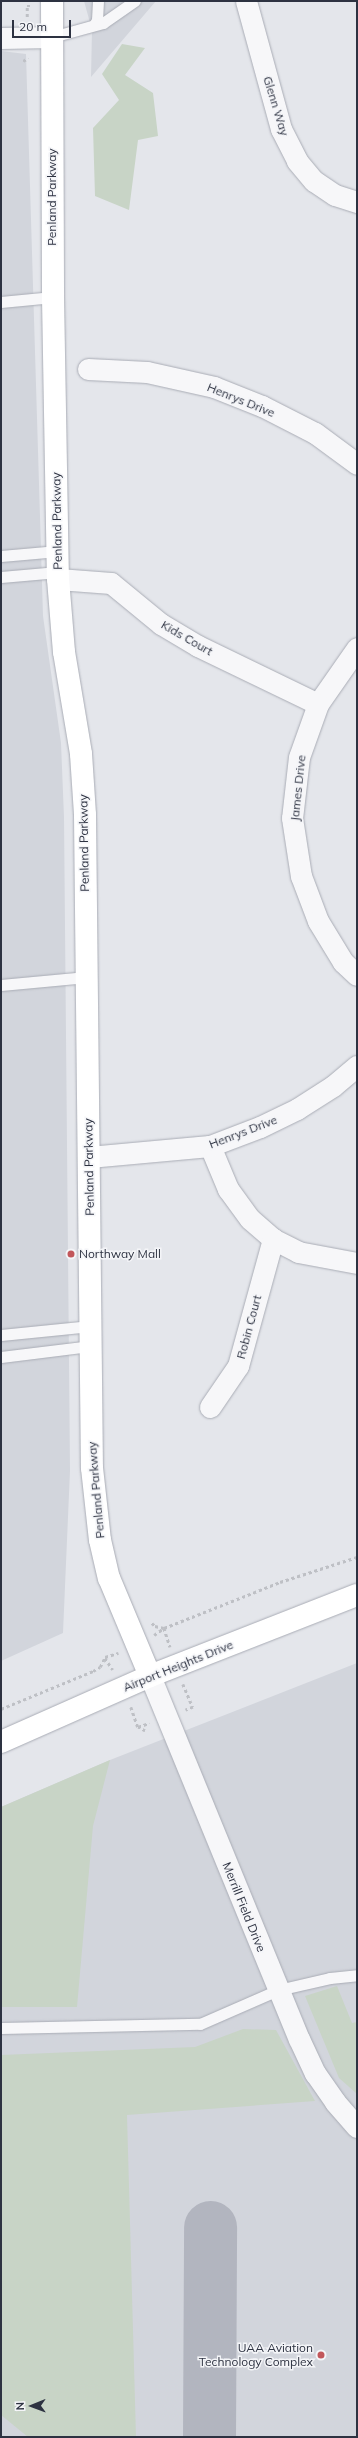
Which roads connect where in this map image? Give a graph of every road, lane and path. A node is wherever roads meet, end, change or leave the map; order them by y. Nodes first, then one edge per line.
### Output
1 (52, 1) edge
2 (98, 1) edge
3 (135, 1) edge
4 (246, 1) edge
5 (94, 25) junction
6 (52, 37) junction
7 (1, 38) edge
8 (357, 202) edge
9 (53, 297) junction
10 (1, 302) edge
11 (88, 369) dead end
12 (357, 464) edge
13 (1, 556) edge
14 (58, 567) junction
15 (1, 577) edge
16 (357, 648) edge
17 (318, 704) junction
18 (357, 975) edge
19 (87, 977) junction
20 (1, 986) edge
21 (357, 1066) edge
22 (210, 1146) junction
23 (89, 1157) junction
24 (273, 1239) junction
25 (357, 1263) edge
26 (1, 1335) edge
27 (91, 1336) junction
28 (1, 1357) edge
29 (210, 1408) dead end
30 (357, 1556) edge
31 (357, 1595) edge
32 (150, 1622) dead end
33 (105, 1657) dead end
34 (150, 1676) junction
35 (1, 1709) edge
36 (1, 1742) edge
37 (357, 1975) edge
38 (278, 1990) junction
39 (1, 2028) edge
40 (357, 2127) edge

1 - 6 street, Penland Parkway
2 - 5 lane
3 - 5 lane
4 - 8 street, Glenn Way
5 - 6 lane
6 - 7 street
6 - 9 street, Penland Parkway
9 - 10 lane
9 - 14 street, Penland Parkway
11 - 12 street, Henrys Drive
13 - 14 lane
14 - 15 lane
14 - 17 street, Kids Court
14 - 19 street, Penland Parkway
16 - 17 street, James Drive
17 - 18 street, James Drive
19 - 20 lane
19 - 23 street, Penland Parkway
21 - 22 street, Henrys Drive
22 - 23 street, Henrys Drive
22 - 24 street
23 - 27 street, Penland Parkway
24 - 25 street
24 - 29 street, Robin Court
26 - 27 lane
27 - 28 lane
27 - 34 street, Penland Parkway
30 - 32 path
31 - 34 street, Airport Heights Drive
33 - 35 path
34 - 36 street, Airport Heights Drive
34 - 38 street, Merrill Field Drive
37 - 38 lane
38 - 39 lane
38 - 40 street, Merrill Field Drive

